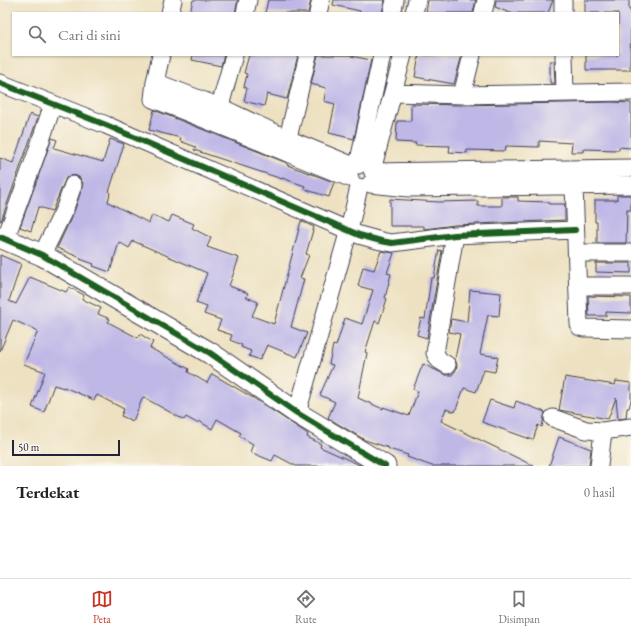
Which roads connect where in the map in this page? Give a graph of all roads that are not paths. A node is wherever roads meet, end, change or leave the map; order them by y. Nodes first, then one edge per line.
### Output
1 (173, 0) edge
2 (248, 0) edge
3 (321, 0) edge
4 (395, 0) edge
5 (417, 0) edge
6 (486, 0) edge
7 (563, 0) edge
8 (170, 12) edge
9 (245, 12) edge
10 (318, 12) edge
11 (392, 12) edge
12 (414, 12) edge
13 (483, 12) edge
14 (563, 12) edge
15 (161, 56) edge
16 (234, 56) edge
17 (308, 56) edge
18 (382, 56) edge
19 (403, 56) edge
20 (472, 56) edge
21 (564, 56) edge
22 (0, 83) edge
23 (631, 92) edge
24 (394, 93) junction
25 (565, 93) junction
26 (462, 95) junction
27 (53, 104) junction
28 (218, 115) junction
29 (286, 146) junction
30 (631, 168) edge
31 (362, 175) junction
32 (73, 185) dead end
33 (574, 185) junction
34 (631, 185) edge
35 (349, 230) junction
36 (576, 230) junction
37 (455, 235) junction
38 (3, 239) edge
39 (577, 253) junction
40 (631, 253) edge
41 (42, 255) junction
42 (579, 286) junction
43 (631, 286) edge
44 (631, 328) edge
45 (447, 364) dead end
46 (297, 413) junction
47 (552, 418) dead end
48 (631, 427) edge
49 (603, 431) junction
50 (385, 466) edge
51 (600, 466) edge

1 - 8 street
2 - 9 street
3 - 10 street
4 - 11 street
5 - 12 street
6 - 13 street
7 - 14 street
15 - 28 street
16 - 28 street
17 - 29 street
18 - 31 street
19 - 24 street
20 - 26 street
21 - 25 street
22 - 27 street
23 - 25 street
24 - 26 street
24 - 31 street
25 - 26 street
27 - 35 street
27 - 38 street
28 - 29 street
29 - 31 street
30 - 31 street
31 - 33 street
31 - 35 street
32 - 41 street
33 - 34 street
33 - 36 street
35 - 37 street
35 - 46 street
36 - 37 street
36 - 39 street
37 - 45 street
38 - 41 street
39 - 40 street
39 - 42 street
41 - 46 street
42 - 43 street
42 - 44 street
46 - 50 street
47 - 49 street
48 - 49 street
49 - 51 street

